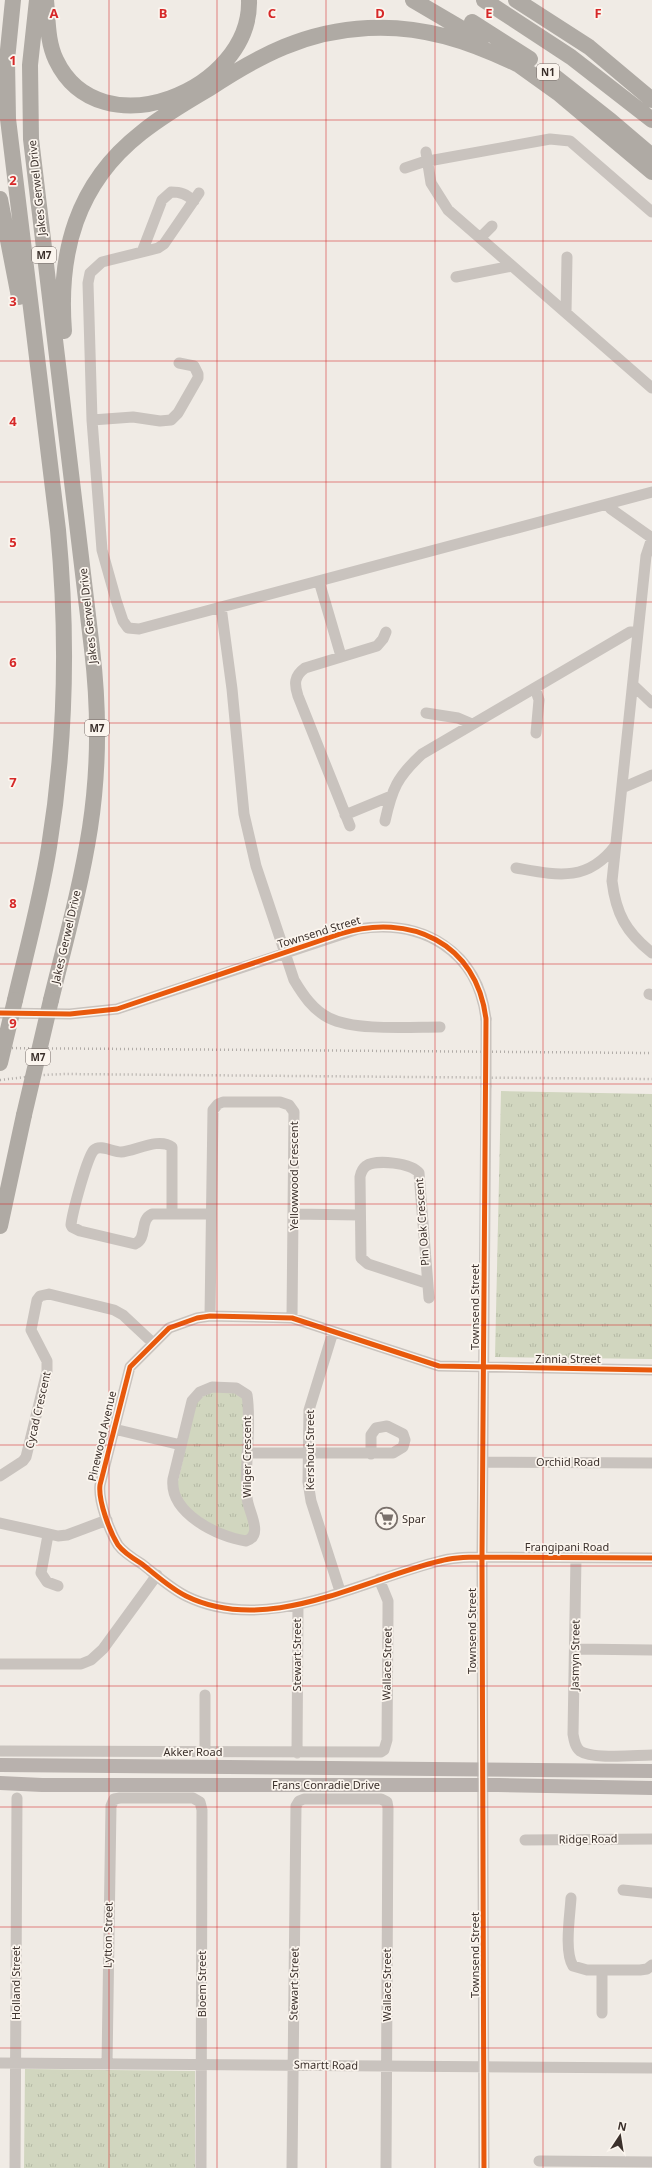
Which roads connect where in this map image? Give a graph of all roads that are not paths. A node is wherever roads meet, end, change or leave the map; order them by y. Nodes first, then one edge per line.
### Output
1 (12, 0) edge
2 (37, 0) edge
3 (46, 0) edge
4 (249, 0) edge
5 (413, 0) edge
6 (436, 0) edge
7 (484, 0) edge
8 (516, 0) edge
9 (522, 0) edge
10 (517, 64) junction
11 (613, 65) junction
12 (652, 100) edge
13 (652, 120) edge
14 (652, 156) edge
15 (427, 157) junction
16 (405, 168) dead end
17 (652, 172) edge
18 (0, 199) edge
19 (652, 212) edge
20 (492, 226) dead end
21 (480, 238) junction
22 (142, 252) junction
23 (567, 257) dead end
24 (512, 266) junction
25 (456, 277) dead end
26 (566, 313) junction
27 (180, 363) dead end
28 (652, 388) edge
29 (40, 390) junction
30 (92, 420) junction
31 (652, 492) edge
32 (607, 504) junction
33 (76, 508) junction
34 (652, 538) edge
35 (319, 581) junction
36 (221, 607) junction
37 (386, 632) dead end
38 (638, 632) junction
39 (340, 656) junction
40 (633, 685) junction
41 (535, 688) junction
42 (652, 703) edge
43 (426, 713) dead end
44 (472, 724) junction
45 (536, 733) dead end
46 (652, 775) edge
47 (622, 788) junction
48 (391, 796) junction
49 (345, 815) junction
50 (385, 821) dead end
51 (350, 826) dead end
52 (615, 845) junction
53 (516, 868) dead end
54 (286, 952) junction
55 (652, 953) edge
56 (0, 1013) edge
57 (440, 1028) dead end
58 (0, 1063) edge
59 (172, 1213) junction
60 (211, 1214) junction
61 (294, 1214) junction
62 (359, 1214) junction
63 (0, 1226) edge
64 (426, 1283) junction
65 (429, 1298) dead end
66 (210, 1316) junction
67 (292, 1318) junction
68 (333, 1332) junction
69 (153, 1343) junction
70 (484, 1368) junction
71 (652, 1370) edge
72 (114, 1429) junction
73 (181, 1445) junction
74 (247, 1453) junction
75 (308, 1454) junction
76 (371, 1454) dead end
77 (484, 1462) junction
78 (652, 1463) edge
79 (0, 1476) edge
80 (107, 1520) junction
81 (0, 1523) edge
82 (48, 1535) junction
83 (482, 1557) junction
84 (576, 1557) junction
85 (652, 1558) edge
86 (157, 1575) junction
87 (379, 1579) junction
88 (58, 1586) dead end
89 (340, 1591) junction
90 (298, 1605) junction
91 (575, 1649) junction
92 (652, 1650) edge
93 (0, 1664) edge
94 (205, 1695) dead end
95 (384, 1750) joint
96 (0, 1751) edge
97 (204, 1752) junction
98 (297, 1753) junction
99 (652, 1755) edge
100 (0, 1765) edge
101 (483, 1770) junction
102 (652, 1771) edge
103 (0, 1783) edge
104 (484, 1785) junction
105 (652, 1788) edge
106 (17, 1798) dead end
107 (200, 1802) joint
108 (387, 1802) joint
109 (652, 1839) edge
110 (525, 1840) dead end
111 (623, 1890) dead end
112 (652, 1893) edge
113 (571, 1898) dead end
114 (652, 1965) edge
115 (602, 1970) junction
116 (602, 2013) dead end
117 (0, 2063) edge
118 (16, 2063) junction
119 (293, 2064) junction
120 (107, 2065) junction
121 (201, 2065) junction
122 (484, 2066) junction
123 (386, 2067) junction
124 (652, 2068) edge
125 (539, 2161) dead end
126 (652, 2162) edge
127 (15, 2168) edge
128 (200, 2168) edge
129 (292, 2168) edge
130 (386, 2168) edge
131 (484, 2168) edge

1 - 29 highway, Jakes Gerwel Drive / M7
2 - 33 highway, Jakes Gerwel Drive / M7
3 - 4 highway
5 - 10 highway
6 - 14 highway, N1
7 - 13 highway, N1
8 - 11 highway
9 - 11 highway
10 - 17 highway
10 - 33 highway
11 - 12 highway
15 - 16 street
15 - 19 street
15 - 21 street
18 - 29 highway
20 - 21 street
21 - 24 street
22 - 22 street
22 - 30 street
23 - 26 street
24 - 25 street
24 - 26 street
26 - 28 street
27 - 30 street
29 - 58 highway, Jakes Gerwel Drive / M7, bridge
30 - 36 street
31 - 32 street
32 - 34 street
32 - 35 street
33 - 63 highway, Jakes Gerwel Drive / M7, bridge
34 - 38 street
35 - 36 street
35 - 39 street
36 - 54 street
37 - 39 street
38 - 40 street
38 - 41 street
39 - 49 street
40 - 42 street
40 - 47 street
41 - 44 street
41 - 45 street
43 - 44 street
44 - 48 street
46 - 47 street
47 - 52 street
48 - 49 street
48 - 50 street
49 - 51 street
52 - 53 street
52 - 55 street
54 - 56 street, Townsend Street
54 - 57 street
54 - 70 street, Townsend Street, bridge
59 - 59 street
59 - 60 street
60 - 61 street, Yellowwood Crescent
60 - 66 street, Yellowwood Crescent
61 - 62 street
61 - 67 street, Yellowwood Crescent
62 - 64 street, Pin Oak Crescent
62 - 64 street, Pin Oak Crescent
64 - 65 street, Pin Oak Crescent
66 - 67 street, Pinewood Avenue
66 - 69 street, Pinewood Avenue
67 - 68 street, Pinewood Avenue
68 - 70 street, Pinewood Avenue
68 - 75 street, Kershout Street
69 - 72 street, Pinewood Avenue
69 - 79 street, Cycad Crescent
70 - 71 street, Zinnia Street
70 - 77 street, Townsend Street
72 - 73 street
72 - 80 street, Pinewood Avenue
73 - 74 street, Wilger Crescent
73 - 74 street, Wilger Crescent
74 - 75 street
75 - 76 street
75 - 89 street, Kershout Street
77 - 78 street, Orchid Road
77 - 83 street, Townsend Street
80 - 82 street
80 - 86 street, Pinewood Avenue
81 - 82 street
82 - 88 street
83 - 84 street, Frangipani Road
83 - 87 street, Pinewood Avenue
83 - 101 street, Townsend Street
84 - 85 street, Frangipani Road
84 - 91 street, Jasmyn Street
86 - 90 street, Pinewood Avenue
86 - 93 street
87 - 89 street, Pinewood Avenue
87 - 95 street, Wallace Street
89 - 90 street, Pinewood Avenue
90 - 98 street, Stewart Street
91 - 92 street
91 - 99 street, Jasmyn Street
94 - 97 street
95 - 98 street, Akker Road
96 - 97 street, Akker Road
97 - 98 street, Akker Road
100 - 101 main road, Frans Conradie Drive
101 - 102 main road, Frans Conradie Drive
101 - 104 street, Townsend Street
103 - 104 main road, Frans Conradie Drive
104 - 105 main road, Frans Conradie Drive
104 - 122 street, Townsend Street
106 - 118 street, Holland Street
107 - 120 street, Lytton Street
107 - 121 street, Bloem Street
108 - 119 street, Stewart Street
108 - 123 street, Wallace Street
109 - 110 street, Ridge Road
111 - 112 street
113 - 115 street
114 - 115 street
115 - 116 street
117 - 118 street, Smartt Road
118 - 120 street, Smartt Road
118 - 127 street, Holland Street
119 - 121 street, Smartt Road
119 - 123 street, Smartt Road
119 - 129 street, Stewart Street
120 - 121 street, Smartt Road
121 - 128 street, Bloem Street
122 - 123 street, Smartt Road
122 - 124 street, Smartt Road
122 - 131 street, Townsend Street
123 - 130 street, Wallace Street
125 - 126 street

